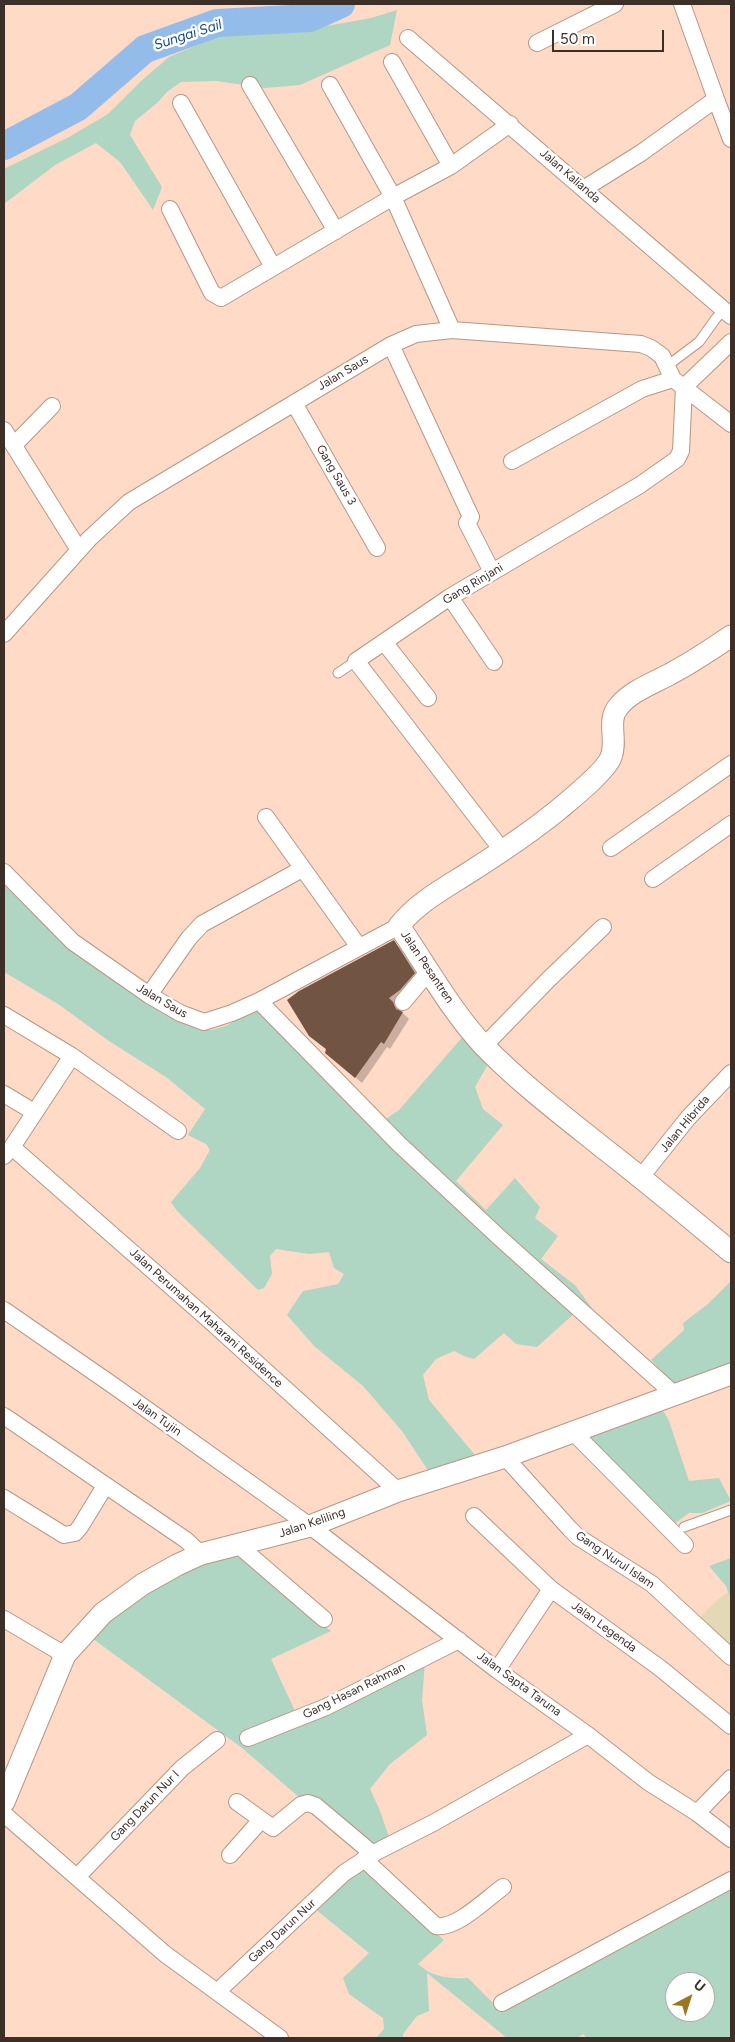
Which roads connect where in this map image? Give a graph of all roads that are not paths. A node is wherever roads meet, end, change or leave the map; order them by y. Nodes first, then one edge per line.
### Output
1 (615, 4) edge
2 (682, 4) edge
3 (408, 38) dead end
4 (537, 43) dead end
5 (392, 62) dead end
6 (250, 85) dead end
7 (330, 85) dead end
8 (716, 99) junction
9 (181, 103) dead end
10 (510, 124) junction
11 (731, 139) edge
12 (451, 166) junction
13 (585, 188) junction
14 (393, 197) junction
15 (170, 209) dead end
16 (336, 231) junction
17 (273, 267) junction
18 (728, 313) edge
19 (452, 330) junction
20 (731, 342) edge
21 (390, 345) junction
22 (674, 378) junction
23 (294, 403) junction
24 (52, 406) dead end
25 (731, 424) edge
26 (4, 430) edge
27 (14, 446) junction
28 (512, 461) dead end
29 (377, 548) dead end
30 (79, 550) junction
31 (492, 572) junction
32 (450, 597) junction
33 (4, 634) edge
34 (731, 636) edge
35 (384, 642) junction
36 (356, 661) junction
37 (494, 662) dead end
38 (338, 674) dead end
39 (428, 698) dead end
40 (731, 764) edge
41 (266, 816) dead end
42 (731, 824) edge
43 (611, 848) dead end
44 (502, 850) junction
45 (302, 869) junction
46 (4, 872) edge
47 (653, 879) dead end
48 (399, 926) junction
49 (603, 927) dead end
50 (359, 947) junction
51 (430, 970) junction
52 (149, 995) junction
53 (259, 1000) junction
54 (403, 1002) dead end
55 (4, 1015) edge
56 (484, 1046) junction
57 (72, 1056) junction
58 (731, 1073) edge
59 (4, 1094) edge
60 (34, 1112) junction
61 (178, 1131) dead end
62 (8, 1152) edge
63 (641, 1177) junction
64 (731, 1252) edge
65 (4, 1310) edge
66 (731, 1374) edge
67 (674, 1394) junction
68 (4, 1416) edge
69 (573, 1432) junction
70 (505, 1458) junction
71 (105, 1486) junction
72 (398, 1491) junction
73 (4, 1498) edge
74 (731, 1510) edge
75 (474, 1516) dead end
76 (310, 1526) junction
77 (684, 1527) joint
78 (238, 1545) junction
79 (201, 1554) junction
80 (551, 1589) junction
81 (4, 1619) edge
82 (324, 1619) dead end
83 (459, 1640) junction
84 (65, 1654) junction
85 (731, 1657) edge
86 (497, 1670) junction
87 (731, 1726) edge
88 (588, 1735) junction
89 (248, 1738) dead end
90 (217, 1740) dead end
91 (731, 1778) edge
92 (4, 1802) edge
93 (237, 1802) dead end
94 (4, 1814) edge
95 (697, 1814) junction
96 (261, 1820) junction
97 (731, 1839) edge
98 (230, 1855) dead end
99 (368, 1856) junction
100 (77, 1877) junction
101 (731, 1880) edge
102 (503, 1887) dead end
103 (218, 1991) junction
104 (502, 2003) dead end
105 (280, 2038) edge

1 - 4 street
2 - 8 street
3 - 10 street, Jalan Kalianda
5 - 12 street
6 - 16 street
7 - 14 street
8 - 11 street
8 - 13 street
9 - 17 street
10 - 12 street
10 - 13 street, Jalan Kalianda
12 - 14 street
13 - 18 street, Jalan Kalianda
14 - 16 street
14 - 19 street
15 - 17 street
16 - 17 street
18 - 22 lane
19 - 21 street, Jalan Saus
19 - 22 street, Jalan Saus
20 - 22 street
21 - 23 street, Jalan Saus
21 - 31 street
22 - 25 street, Jalan Saus
22 - 28 street
22 - 31 street, Gang Rinjani
23 - 29 street, Gang Saus 3
23 - 30 street, Jalan Saus
24 - 27 street
26 - 27 street
27 - 30 street
30 - 33 street, Jalan Saus
31 - 32 street, Gang Rinjani
32 - 35 street, Gang Rinjani
32 - 37 street
34 - 44 street, Jalan Pesantren
35 - 36 street, Gang Rinjani
35 - 39 street
36 - 38 lane
36 - 44 street
40 - 43 street
41 - 45 street
42 - 47 street
44 - 48 street, Jalan Pesantren
45 - 50 street
45 - 52 street
46 - 52 street, Jalan Saus
48 - 50 street, Jalan Saus
48 - 51 street, Jalan Pesantren
49 - 56 street
50 - 53 street, Jalan Saus
51 - 54 street
51 - 56 street, Jalan Pesantren
52 - 53 street, Jalan Saus
53 - 67 street
55 - 57 street
56 - 63 street, Jalan Pesantren
57 - 60 street, Jalan Perumahan Maharani Residence
57 - 61 street
58 - 63 street, Jalan Hibrida
59 - 60 street
60 - 62 street, Jalan Perumahan Maharani Residence
62 - 72 street, Jalan Perumahan Maharani Residence
63 - 64 street, Jalan Pesantren
65 - 76 street, Jalan Tujin
66 - 67 street, Jalan Keliling
67 - 69 street, Jalan Keliling
68 - 71 street
69 - 70 street, Jalan Keliling
69 - 77 street
70 - 72 street, Jalan Keliling
70 - 85 street, Gang Nurul Islam
71 - 73 street
71 - 79 street
72 - 76 street, Jalan Keliling
74 - 77 lane
75 - 80 street, Jalan Legenda
76 - 78 street, Jalan Keliling
76 - 83 street, Jalan Sapta Taruna
78 - 79 street, Jalan Keliling
78 - 82 street
79 - 84 street, Jalan Keliling
80 - 86 street
80 - 87 street, Jalan Legenda
81 - 84 street
83 - 86 street, Jalan Sapta Taruna
83 - 89 street, Gang Hasan Rahman
84 - 92 street, Jalan Keliling
86 - 88 street, Jalan Sapta Taruna
88 - 95 street, Jalan Sapta Taruna
88 - 99 street, Gang Darun Nur
90 - 100 street, Gang Darun Nur I
91 - 95 street
93 - 96 street
94 - 100 street
95 - 97 street, Jalan Sapta Taruna
96 - 98 street
96 - 99 street
99 - 102 street
99 - 103 street, Gang Darun Nur
100 - 103 street
101 - 104 street
103 - 105 street

